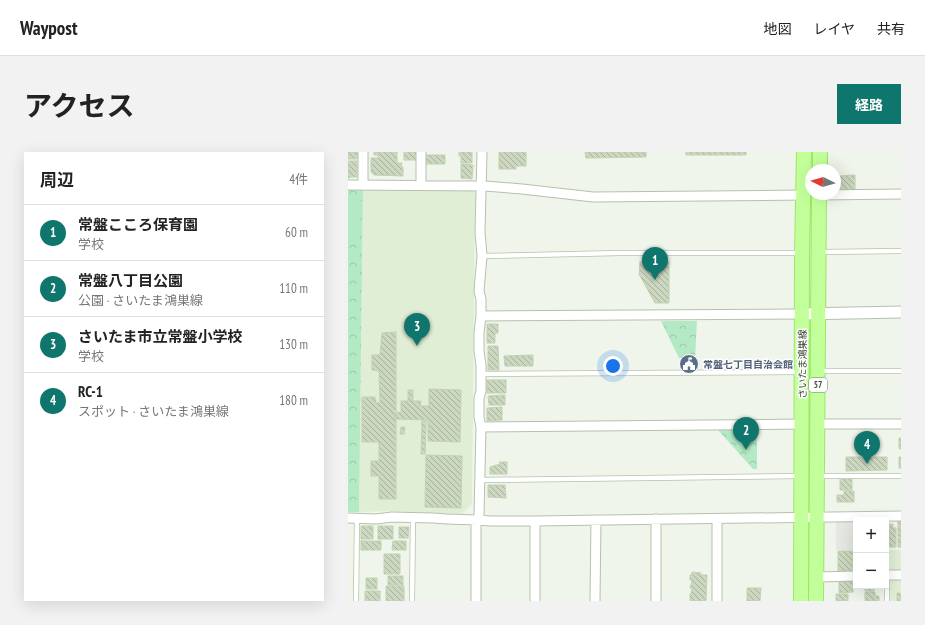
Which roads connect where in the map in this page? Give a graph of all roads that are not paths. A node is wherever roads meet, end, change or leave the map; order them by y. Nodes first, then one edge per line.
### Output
1 (363, 152) edge
2 (421, 152) edge
3 (482, 152) edge
4 (804, 152) edge
5 (820, 152) edge
6 (820, 164) edge
7 (348, 185) edge
8 (363, 185) junction
9 (421, 185) junction
10 (481, 186) junction
11 (841, 194) edge
12 (901, 194) edge
13 (804, 195) junction
14 (820, 200) edge
15 (901, 251) edge
16 (818, 252) junction
17 (802, 253) junction
18 (482, 256) junction
19 (901, 312) edge
20 (819, 313) junction
21 (802, 314) junction
22 (481, 316) junction
23 (819, 371) junction
24 (901, 371) edge
25 (802, 372) junction
26 (480, 374) junction
27 (801, 424) junction
28 (818, 424) junction
29 (901, 424) edge
30 (481, 427) junction
31 (801, 476) junction
32 (817, 476) junction
33 (901, 476) edge
34 (480, 480) junction
35 (901, 516) edge
36 (353, 518) edge
37 (413, 518) junction
38 (802, 518) junction
39 (817, 518) junction
40 (656, 519) junction
41 (717, 519) junction
42 (478, 520) junction
43 (596, 520) junction
44 (535, 521) junction
45 (889, 575) edge
46 (901, 575) edge
47 (853, 576) edge
48 (817, 577) junction
49 (888, 589) edge
50 (356, 601) edge
51 (412, 601) edge
52 (476, 601) edge
53 (535, 601) edge
54 (595, 601) edge
55 (656, 601) edge
56 (717, 601) edge
57 (801, 601) edge
58 (816, 601) edge
59 (888, 601) edge

1 - 8 street
2 - 9 street
3 - 10 street
4 - 13 main road, さいたま鴻巣線 / 57
5 - 6 main road
7 - 8 street
8 - 9 street
9 - 10 street
10 - 13 street
10 - 18 street
11 - 12 street
13 - 17 main road, さいたま鴻巣線 / 57
14 - 16 main road, さいたま鴻巣線 / 57
15 - 16 lane
16 - 20 main road, さいたま鴻巣線 / 57
17 - 18 lane
17 - 21 main road, さいたま鴻巣線 / 57
18 - 22 street
19 - 20 street
20 - 21 street
20 - 23 main road, さいたま鴻巣線 / 57
21 - 22 street
21 - 25 main road, さいたま鴻巣線 / 57
22 - 26 street
23 - 24 lane
23 - 28 main road, さいたま鴻巣線 / 57
25 - 26 lane
25 - 27 main road, さいたま鴻巣線 / 57
26 - 30 street
27 - 30 street
27 - 31 main road, さいたま鴻巣線 / 57
28 - 29 street
28 - 32 main road, さいたま鴻巣線 / 57
30 - 34 street
31 - 34 lane
31 - 38 main road, さいたま鴻巣線 / 57
32 - 33 lane
32 - 39 main road, さいたま鴻巣線 / 57
34 - 42 street
35 - 39 street
36 - 37 street
36 - 50 lane
37 - 42 street
37 - 51 lane
38 - 39 street
38 - 41 street
38 - 57 main road, さいたま鴻巣線 / 57
39 - 48 main road, さいたま鴻巣線 / 57
40 - 41 street
40 - 43 street
40 - 55 street
41 - 56 street
42 - 44 street
42 - 52 street
43 - 44 street
43 - 54 street
44 - 53 street
45 - 46 street
47 - 48 street
48 - 58 main road, 57
49 - 59 lane

